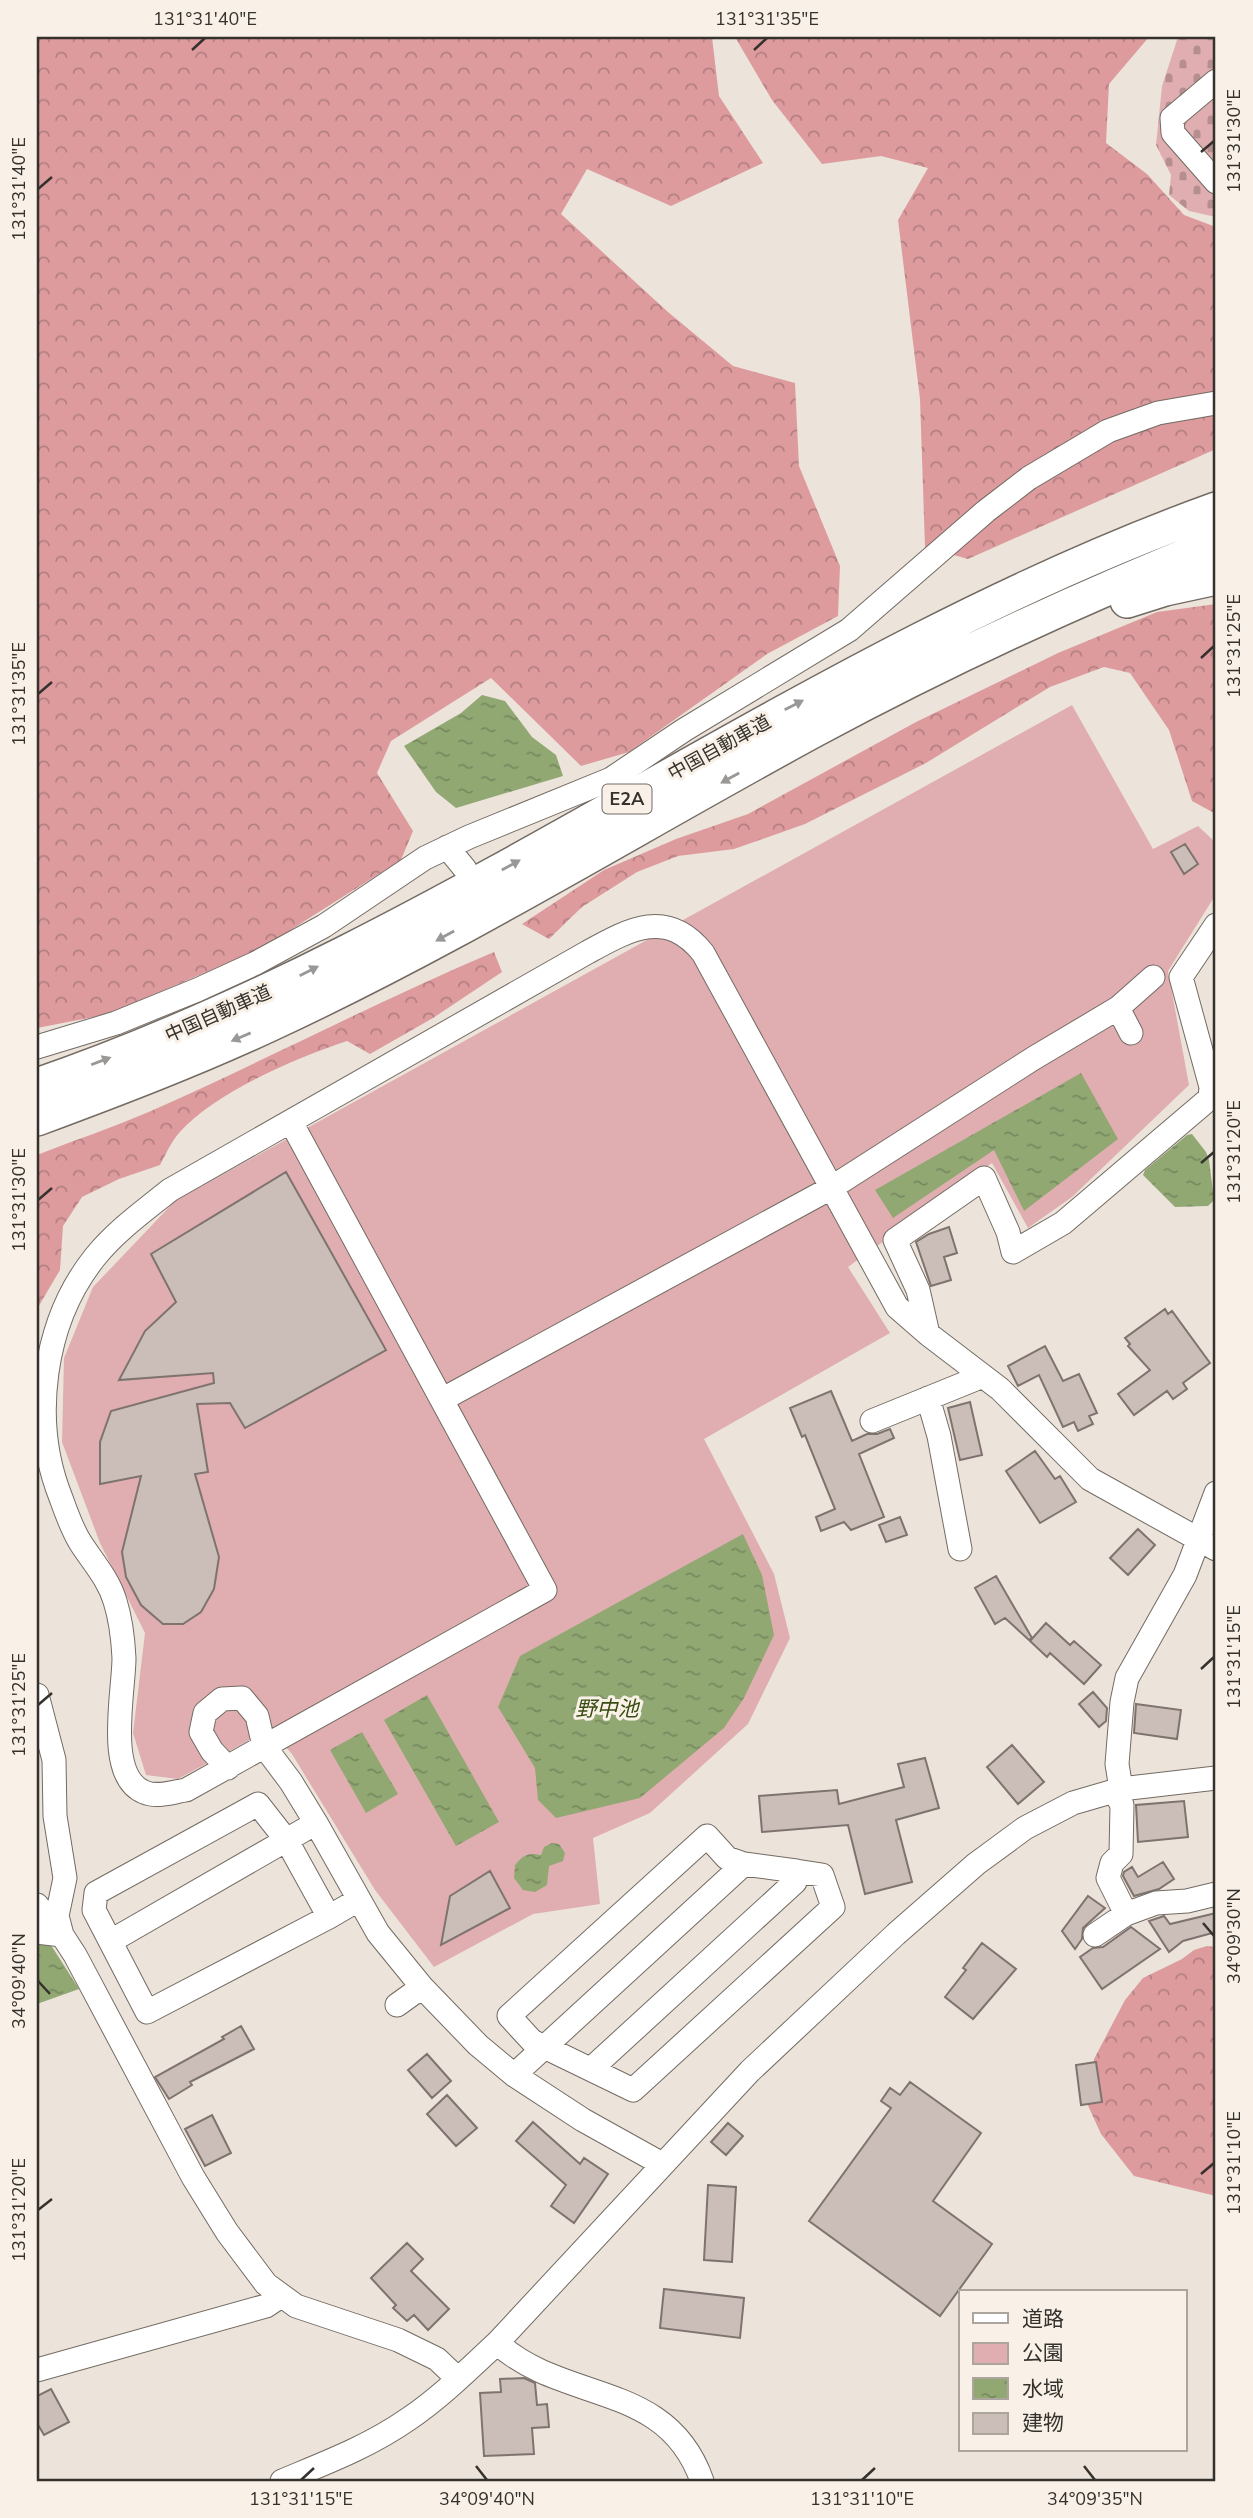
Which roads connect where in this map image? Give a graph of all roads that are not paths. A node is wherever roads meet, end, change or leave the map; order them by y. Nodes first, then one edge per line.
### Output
1 (1216, 80) edge
2 (1216, 182) edge
3 (1216, 403) edge
4 (1216, 497) edge
5 (1216, 509) edge
6 (1216, 543) edge
7 (1065, 569) junction
8 (1216, 578) edge
9 (920, 677) junction
10 (447, 847) junction
11 (465, 869) dead end
12 (1216, 925) edge
13 (1153, 977) dead end
14 (1118, 1008) junction
15 (1131, 1033) dead end
16 (37, 1047) edge
17 (37, 1084) edge
18 (37, 1119) edge
19 (292, 1122) junction
20 (831, 1188) junction
21 (928, 1335) junction
22 (983, 1376) junction
23 (928, 1398) junction
24 (443, 1399) junction
25 (872, 1421) dead end
26 (1216, 1493) edge
27 (1207, 1545) edge
28 (960, 1549) dead end
29 (37, 1695) edge
30 (264, 1746) junction
31 (228, 1768) junction
32 (1216, 1778) edge
33 (1118, 1790) junction
34 (316, 1823) junction
35 (287, 1841) junction
36 (744, 1864) junction
37 (796, 1871) junction
38 (1216, 1894) edge
39 (358, 1900) junction
40 (37, 1905) edge
41 (1126, 1914) junction
42 (328, 1917) junction
43 (37, 1931) edge
44 (62, 1935) junction
45 (1095, 1935) dead end
46 (111, 1941) junction
47 (422, 1987) junction
48 (397, 2005) dead end
49 (544, 2047) junction
50 (591, 2069) junction
51 (514, 2075) junction
52 (662, 2164) junction
53 (281, 2297) junction
54 (497, 2343) junction
55 (37, 2370) edge
56 (458, 2379) junction
57 (282, 2481) edge
58 (702, 2481) edge

1 - 2 street
3 - 10 street
4 - 7 highway
5 - 7 highway, 中国自動車道 / E2A
6 - 9 highway, 中国自動車道 / E2A
17 -> 7 highway, 中国自動車道 / E2A
8 - 9 highway
9 -> 18 highway, 中国自動車道 / E2A
10 - 11 street
10 - 16 street
12 - 21 street
13 - 14 street
14 - 15 street
14 - 20 street
19 - 20 street
19 - 24 street
19 - 31 street
20 - 21 street
20 - 24 street
21 - 22 street
22 - 23 street
22 - 27 street
23 - 25 street
23 - 28 street
24 - 30 street
26 - 27 street
27 - 33 street
29 - 44 street
30 - 31 street
30 - 31 street
30 - 34 street
32 - 33 street
33 - 41 street
33 - 52 street
34 - 35 street
34 - 39 street
35 - 42 street
35 - 46 street
35 - 46 street
36 - 37 street
36 - 49 street
36 - 49 street
37 - 50 street
37 - 50 street
38 - 41 street
39 - 42 street
39 - 47 street
40 - 44 street
41 - 45 street
42 - 46 street
43 - 44 street
44 - 53 street
47 - 48 street
47 - 51 street
49 - 50 street
49 - 51 street
51 - 52 street
52 - 54 street
53 - 55 street
53 - 56 street
54 - 56 street
54 - 58 street
56 - 57 street

